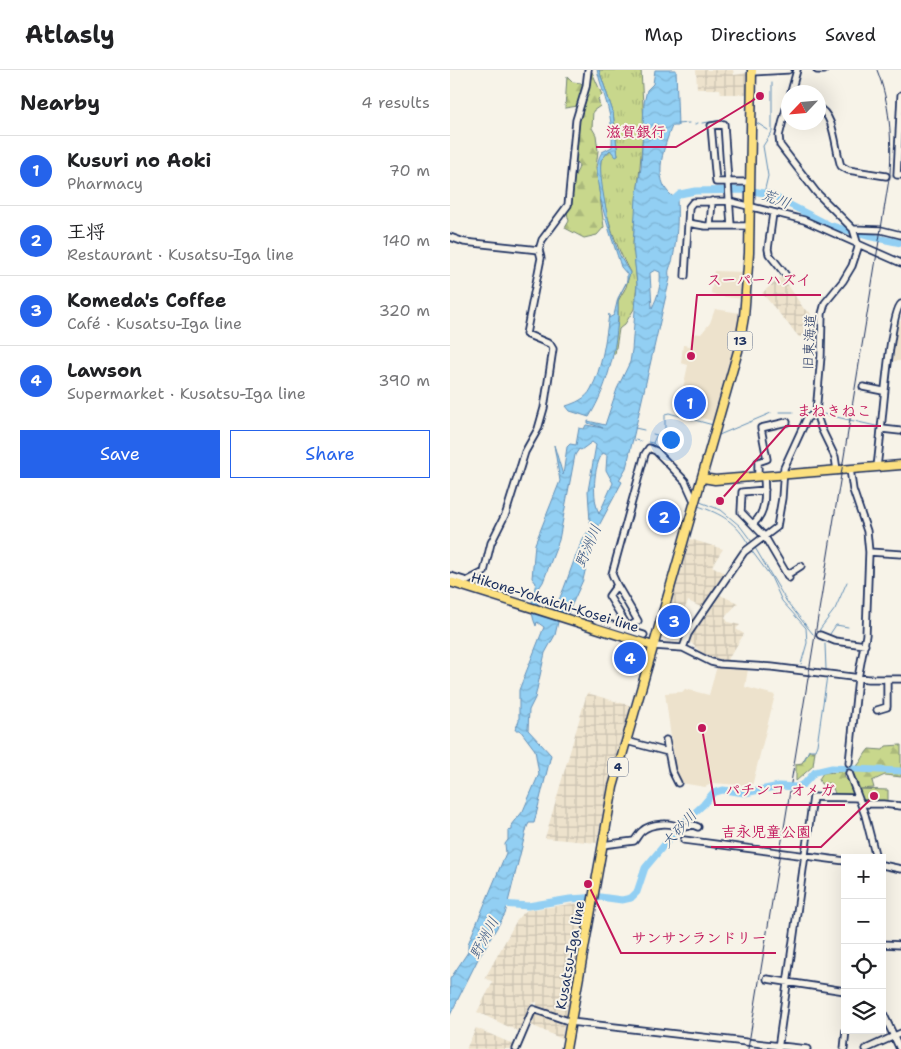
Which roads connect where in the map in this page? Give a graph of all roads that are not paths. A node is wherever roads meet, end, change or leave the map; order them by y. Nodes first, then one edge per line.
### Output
1 (588, 70) edge
2 (788, 70) edge
3 (797, 70) edge
4 (817, 70) edge
5 (824, 70) edge
6 (752, 71) edge
7 (793, 85) edge
8 (901, 95) edge
9 (826, 113) edge
10 (781, 129) edge
11 (899, 155) edge
12 (886, 176) tunnel mouth
13 (893, 177) tunnel mouth
14 (901, 177) edge
15 (728, 184) junction
16 (750, 185) junction
17 (728, 200) junction
18 (712, 201) junction
19 (750, 202) junction
20 (773, 213) junction
21 (688, 223) junction
22 (710, 226) junction
23 (731, 226) junction
24 (750, 226) junction
25 (853, 229) junction
26 (901, 235) edge
27 (450, 237) edge
28 (857, 242) junction
29 (539, 250) junction
30 (901, 263) edge
31 (785, 274) dead end
32 (685, 276) dead end
33 (901, 304) edge
34 (862, 387) dead end
35 (883, 391) junction
36 (802, 412) dead end
37 (816, 413) junction
38 (807, 418) junction
39 (787, 422) dead end
40 (882, 429) junction
41 (900, 431) edge
42 (901, 464) edge
43 (877, 466) junction
44 (850, 469) junction
45 (837, 470) junction
46 (784, 475) junction
47 (761, 476) junction
48 (703, 478) junction
49 (765, 490) junction
50 (696, 503) junction
51 (754, 523) junction
52 (765, 537) junction
53 (869, 552) junction
54 (901, 554) edge
55 (801, 566) dead end
56 (450, 577) edge
57 (617, 585) junction
58 (626, 631) junction
59 (644, 635) dead end
60 (820, 635) dead end
61 (865, 645) junction
62 (653, 646) junction
63 (683, 648) junction
64 (858, 678) junction
65 (886, 678) junction
66 (901, 679) edge
67 (877, 710) dead end
68 (666, 740) dead end
69 (626, 741) junction
70 (668, 752) junction
71 (849, 763) dead end
72 (849, 773) dead end
73 (678, 784) dead end
74 (860, 801) junction
75 (901, 806) edge
76 (698, 827) dead end
77 (684, 840) dead end
78 (602, 846) junction
79 (875, 854) edge
80 (805, 855) junction
81 (841, 860) edge
82 (886, 866) edge
83 (901, 869) edge
84 (886, 944) edge
85 (901, 946) edge
86 (766, 979) dead end
87 (787, 982) junction
88 (841, 989) edge
89 (886, 1019) edge
90 (571, 1022) junction
91 (901, 1033) edge
92 (846, 1034) edge
93 (894, 1036) junction
94 (778, 1047) edge
95 (516, 1049) edge
96 (566, 1049) edge
97 (807, 1049) edge
98 (844, 1049) edge
99 (866, 1049) edge
100 (900, 1049) edge

1 - 29 street
2 - 6 street
3 - 7 street
4 - 5 street
6 - 16 main road, 13
8 - 11 street
9 - 12 street
10 - 25 street
11 - 14 street
13 - 14 street
15 - 15 street
15 - 16 street
15 - 17 street
16 - 19 main road, 13
17 - 18 street
17 - 19 street
17 - 23 street
18 - 21 street
18 - 22 street
19 - 20 street
19 - 24 main road, 13
20 - 28 street
20 - 31 street
21 - 22 street
21 - 32 street
22 - 23 street
23 - 24 street
24 - 48 main road, 13
25 - 26 street
25 - 28 street
27 - 29 street
28 - 30 street
28 - 37 street, 旧東海道
29 - 56 street
33 - 35 street
34 - 35 street
35 - 40 street
36 - 38 street
37 - 38 street
37 - 45 street, 旧東海道
38 - 46 street
39 - 47 street
40 - 41 street
40 - 43 street
42 - 43 main road
43 - 44 main road
44 - 45 main road
44 - 53 street
45 - 46 main road
46 - 47 main road
46 - 52 street
47 - 48 main road
47 - 49 street
48 - 50 main road, Kusatsu-Iga line / 4
49 - 51 street
49 - 51 street
50 - 57 street
50 - 62 main road, Kusatsu-Iga line / 4
51 - 52 street
52 - 55 street
52 - 63 street
53 - 54 street
53 - 61 street
56 - 58 main road, Hikone-Yokaichi-Kosei line
57 - 58 street
57 - 58 street
58 - 59 street
58 - 62 main road, Hikone-Yokaichi-Kosei line
60 - 61 street
61 - 64 street
62 - 63 street
62 - 69 main road, Kusatsu-Iga line / 4
63 - 64 street
64 - 65 street
64 - 71 street
65 - 66 street
65 - 67 street
68 - 70 street
69 - 70 street
69 - 78 main road, Kusatsu-Iga line / 4
70 - 73 street
72 - 74 street
74 - 75 street
74 - 79 street
74 - 80 street
76 - 78 street
77 - 80 street
78 - 90 main road, Kusatsu-Iga line / 4
80 - 81 street
80 - 87 street
82 - 83 street
84 - 85 street
86 - 87 street
87 - 88 street
87 - 94 street
89 - 93 street
90 - 94 street
90 - 95 street
90 - 96 main road, Kusatsu-Iga line / 4
91 - 93 street
92 - 98 street
93 - 99 street
93 - 100 street
94 - 97 street

